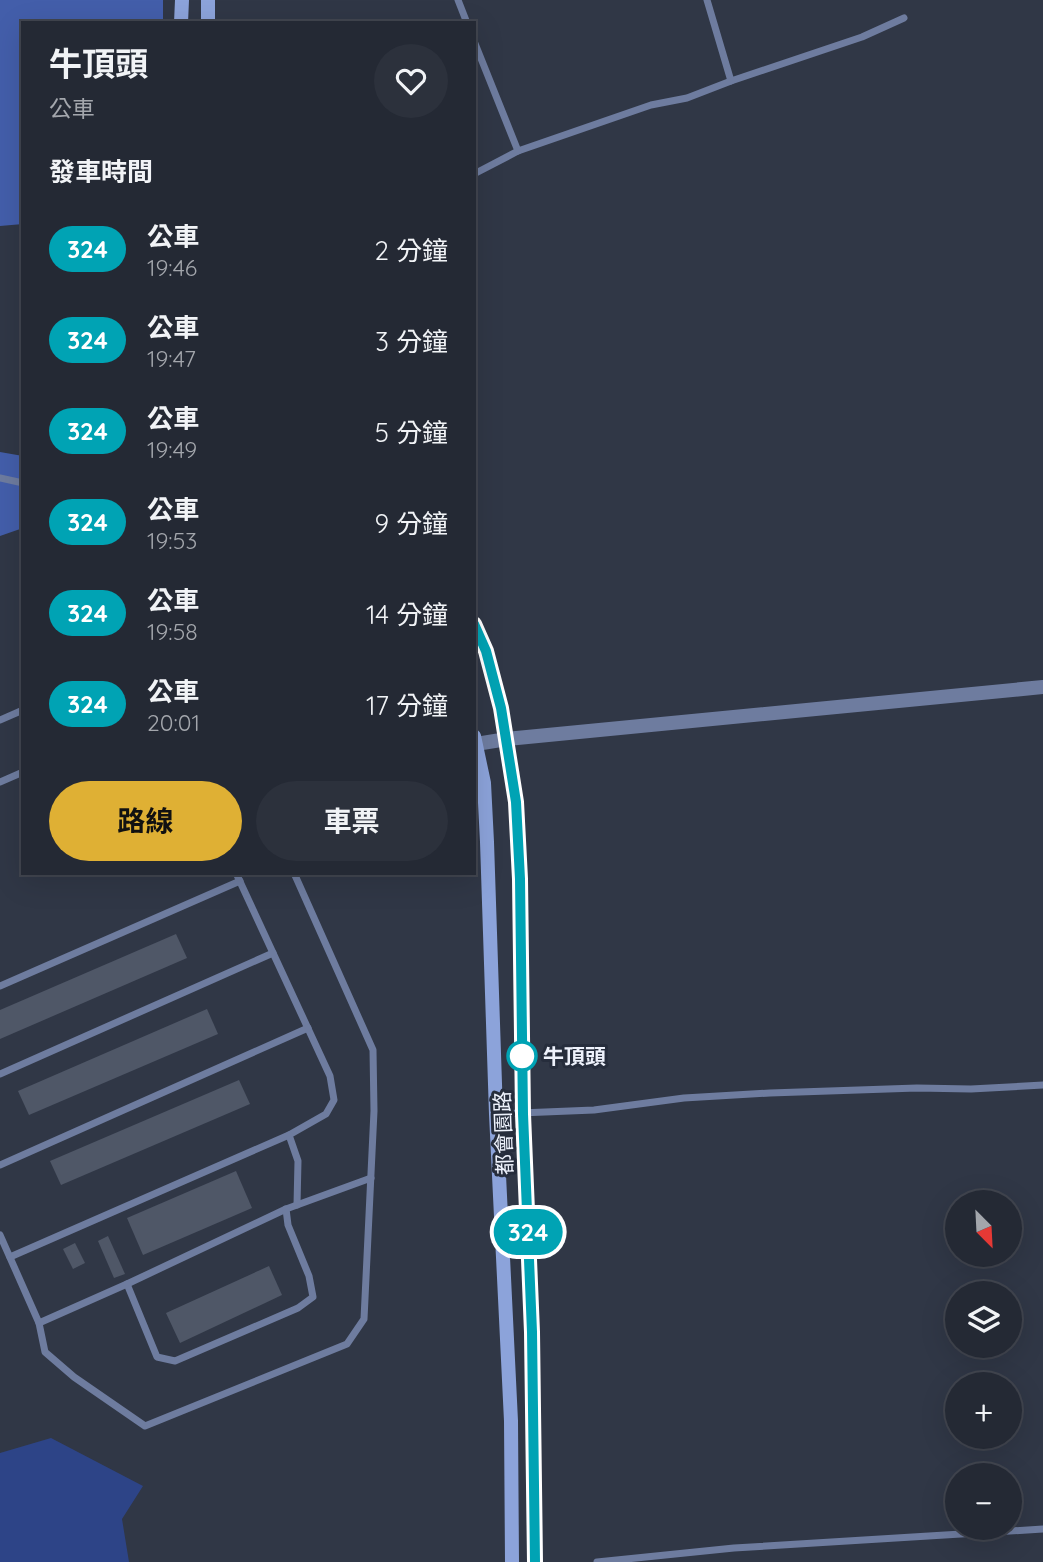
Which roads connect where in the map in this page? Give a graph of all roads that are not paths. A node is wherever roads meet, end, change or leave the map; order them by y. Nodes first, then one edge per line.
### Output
1 (182, 0) edge
2 (208, 0) edge
3 (458, 0) edge
4 (707, 0) edge
5 (904, 18) dead end
6 (181, 21) edge
7 (208, 21) edge
8 (466, 21) edge
9 (476, 46) edge
10 (731, 81) junction
11 (518, 151) junction
12 (476, 173) edge
13 (0, 478) edge
14 (21, 483) edge
15 (476, 628) edge
16 (1043, 687) edge
17 (21, 711) edge
18 (0, 720) edge
19 (507, 738) junction
20 (476, 740) edge
21 (476, 745) edge
22 (21, 773) edge
23 (0, 782) edge
24 (295, 875) edge
25 (238, 877) edge
26 (273, 953) junction
27 (0, 986) edge
28 (308, 1028) junction
29 (0, 1074) edge
30 (1043, 1085) edge
31 (496, 1114) junction
32 (523, 1114) junction
33 (289, 1135) junction
34 (0, 1166) edge
35 (371, 1178) junction
36 (298, 1205) junction
37 (286, 1209) junction
38 (0, 1235) edge
39 (10, 1256) junction
40 (127, 1284) junction
41 (39, 1322) junction
42 (1043, 1529) edge
43 (512, 1562) edge
44 (535, 1562) edge
45 (597, 1562) edge

1 - 6 street
2 - 7 street
3 - 8 lane
4 - 10 lane
5 - 10 lane
9 - 11 lane
10 - 11 lane
11 - 12 lane
13 - 14 lane
15 - 19 street, 都會園路
16 - 19 street
17 - 18 lane
19 - 20 street
19 - 32 street, 都會園路
21 - 31 street, 都會園路
22 - 23 lane
24 - 35 lane
25 - 26 lane
25 - 27 lane
26 - 28 lane
26 - 29 lane
28 - 33 lane
28 - 34 lane
30 - 32 lane
31 - 32 lane
31 - 43 street, 都會園路
32 - 44 street, 都會園路
33 - 36 lane
33 - 39 lane
35 - 36 lane
35 - 41 lane
36 - 37 lane
37 - 40 lane
37 - 40 lane
38 - 39 lane
39 - 41 lane
40 - 41 lane
42 - 45 lane

